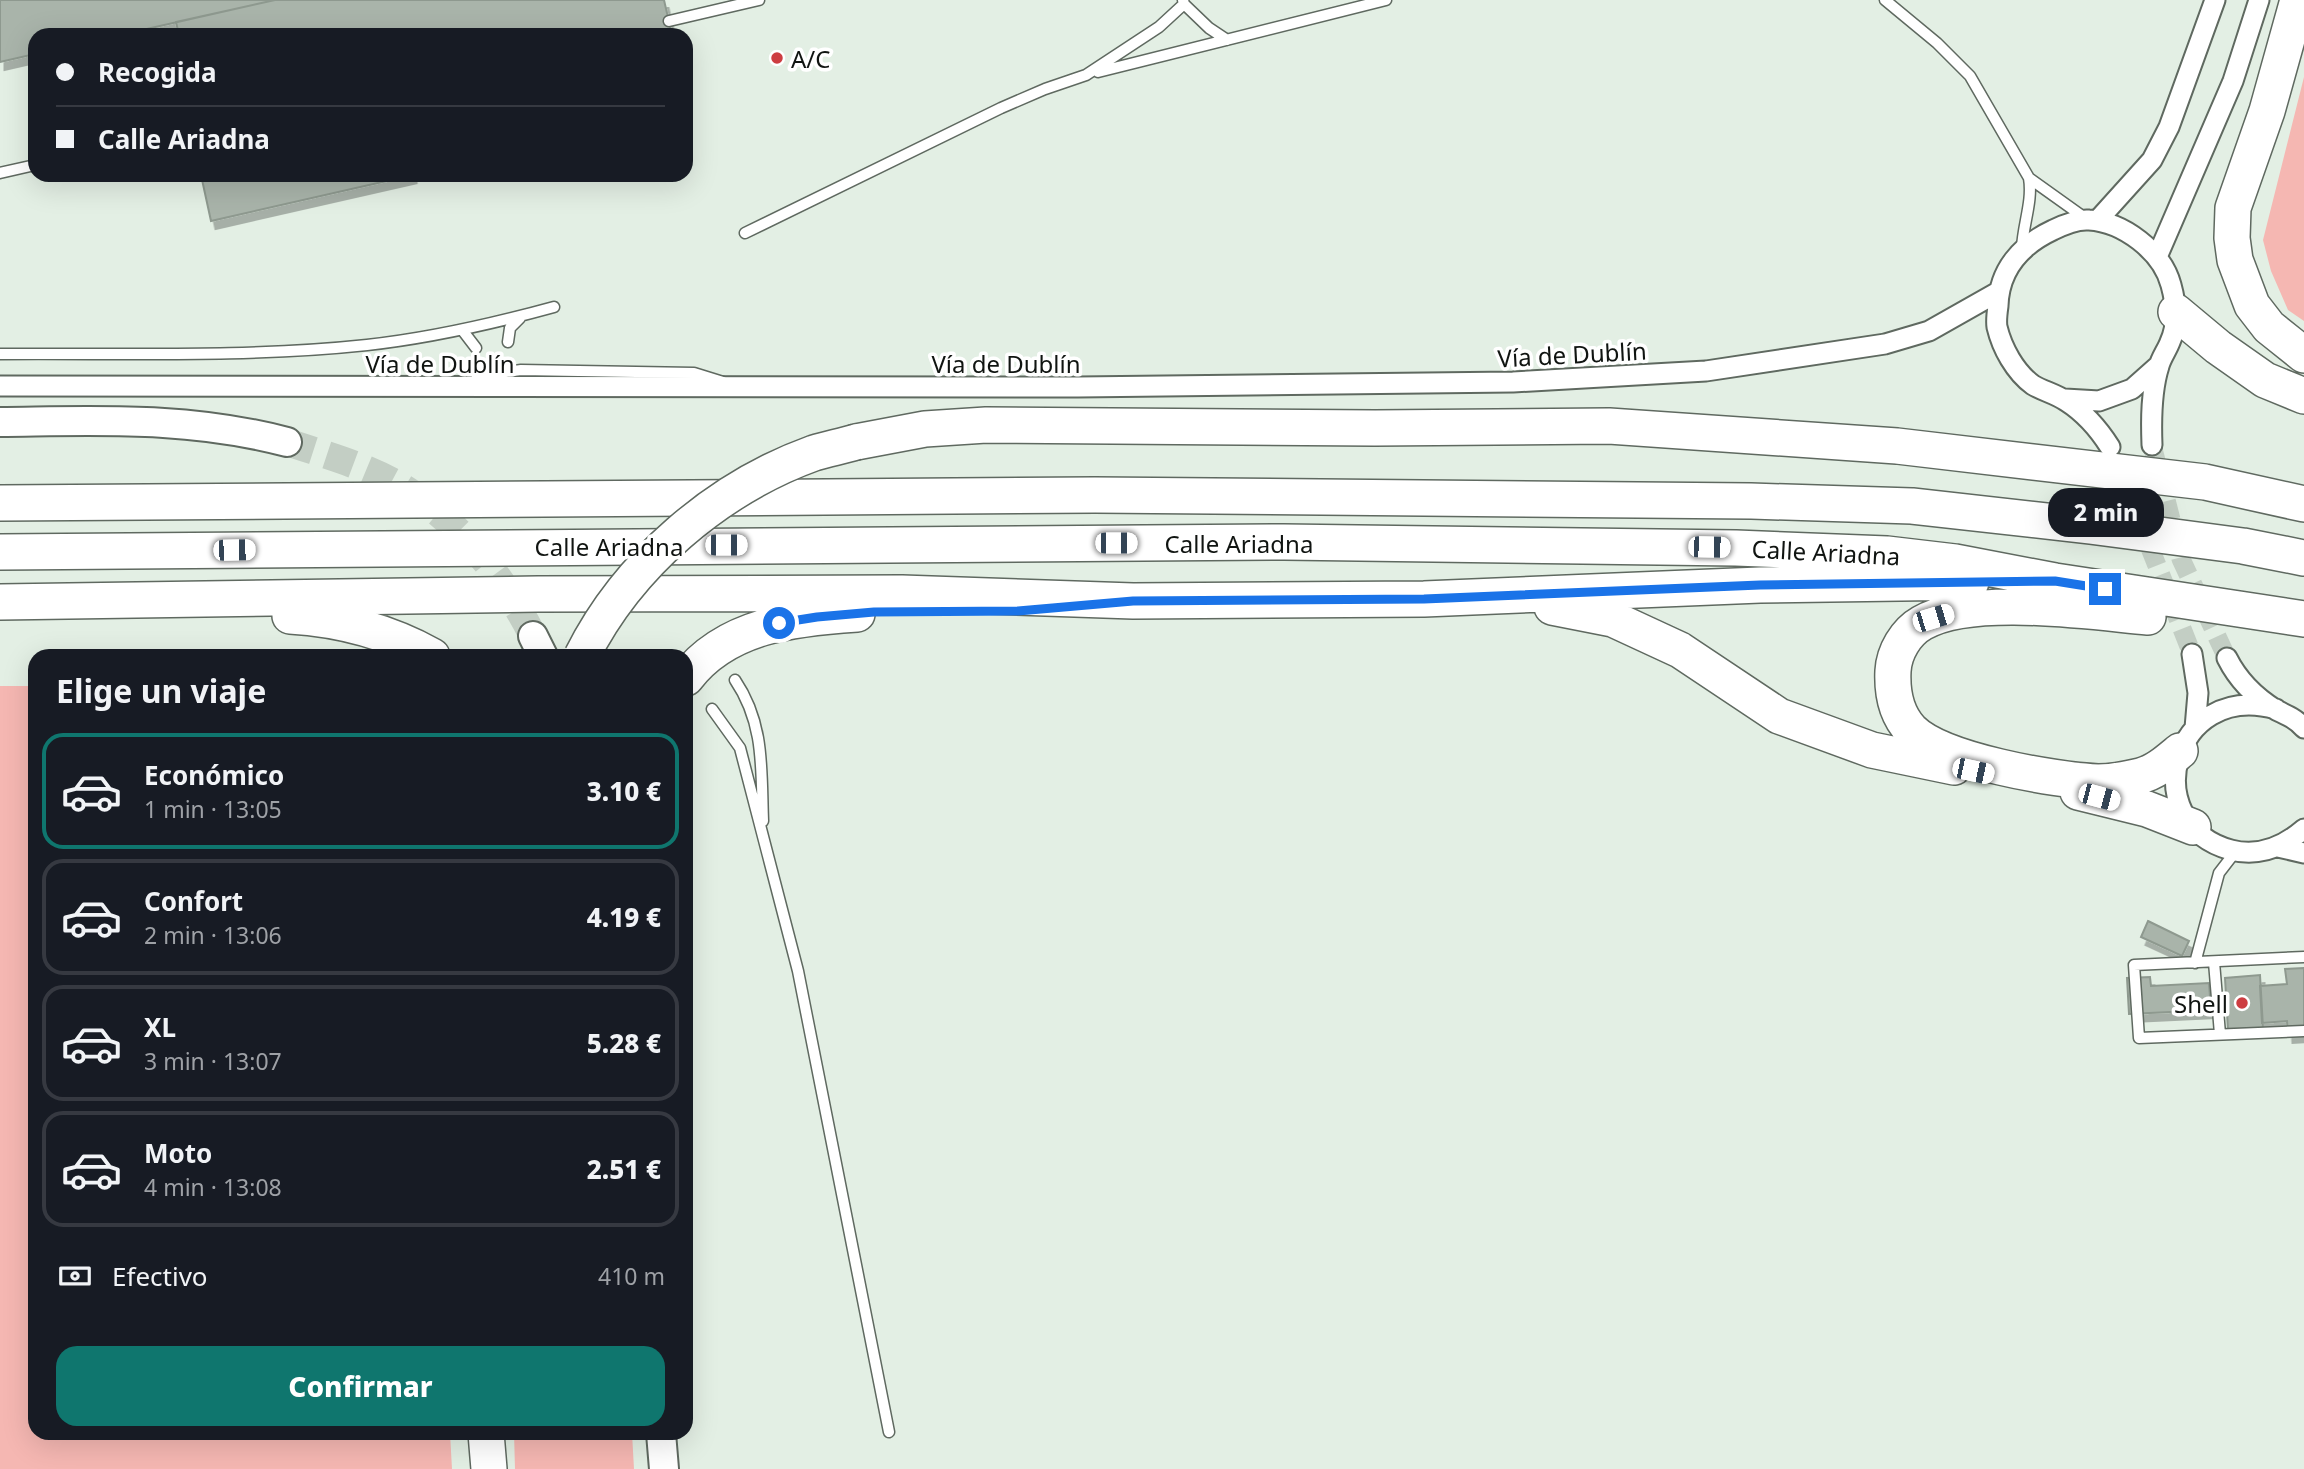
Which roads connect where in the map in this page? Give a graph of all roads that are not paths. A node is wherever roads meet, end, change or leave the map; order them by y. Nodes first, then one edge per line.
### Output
1 (759, 0) edge
2 (1386, 0) edge
3 (1885, 0) edge
4 (2215, 0) edge
5 (2259, 0) edge
6 (2298, 0) edge
7 (1183, 2) edge
8 (669, 21) dead end
9 (1227, 40) junction
10 (1086, 75) junction
11 (28, 166) edge
12 (0, 173) edge
13 (2029, 177) junction
14 (2092, 220) junction
15 (745, 233) dead end
16 (2022, 248) junction
17 (2157, 257) junction
18 (1998, 292) junction
19 (554, 307) dead end
20 (2176, 312) junction
21 (521, 316) junction
22 (463, 331) junction
23 (509, 341) dead end
24 (476, 348) dead end
25 (0, 354) edge
26 (2304, 355) edge
27 (2159, 365) junction
28 (0, 386) edge
29 (2304, 396) edge
30 (2064, 399) junction
31 (0, 422) edge
32 (287, 442) tunnel mouth
33 (2151, 445) tunnel mouth
34 (2109, 447) tunnel mouth
35 (0, 503) edge
36 (2304, 504) edge
37 (0, 552) edge
38 (2304, 558) edge
39 (2055, 581) junction
40 (1465, 598) junction
41 (1133, 601) junction
42 (0, 603) edge
43 (2304, 620) edge
44 (2304, 636) edge
45 (419, 649) edge
46 (586, 649) edge
47 (2192, 654) tunnel mouth
48 (2227, 658) tunnel mouth
49 (693, 668) edge
50 (735, 680) dead end
51 (712, 709) dead end
52 (2276, 709) junction
53 (2304, 728) edge
54 (2187, 740) junction
55 (2193, 827) junction
56 (2304, 829) edge
57 (764, 841) junction
58 (2278, 847) junction
59 (2236, 851) junction
60 (2304, 853) edge
61 (2304, 957) edge
62 (2214, 961) junction
63 (2195, 962) junction
64 (2304, 1031) edge
65 (2220, 1034) junction
66 (889, 1432) dead end
67 (488, 1440) edge
68 (662, 1440) edge
69 (489, 1469) edge
70 (664, 1469) edge

1 - 8 lane
2 - 9 lane
3 - 13 lane
4 - 14 street
5 - 17 street
6 - 26 highway
7 - 9 lane
7 - 10 lane
9 - 10 lane
10 - 15 lane
11 - 12 lane
13 - 14 lane
13 - 16 lane
14 - 16 street
14 - 17 street
16 - 18 street
17 - 20 street
18 - 28 street, Vía de Dublín
18 - 30 street
19 - 21 lane
20 - 27 street
20 - 29 highway
21 - 22 lane
21 - 23 lane
22 - 24 lane
22 - 25 lane
27 - 30 street
27 - 33 street
30 - 34 street
31 - 32 street
35 - 38 highway, Calle Ariadna
36 - 46 highway, bridge
37 - 39 highway, Calle Ariadna
39 - 40 highway
39 - 43 highway, Calle Ariadna
40 - 41 highway
40 - 55 highway
41 - 42 highway
41 - 49 highway
42 - 45 highway
44 - 54 highway
47 - 54 street
48 - 52 street
50 - 57 lane
51 - 57 lane
52 - 53 street
52 - 54 street
54 - 55 street
55 - 59 street
56 - 58 street
57 - 66 lane
58 - 59 street
58 - 60 street
59 - 63 lane
61 - 62 lane
62 - 63 lane
62 - 65 lane
63 - 65 lane
64 - 65 lane
67 - 69 highway
68 - 70 street

